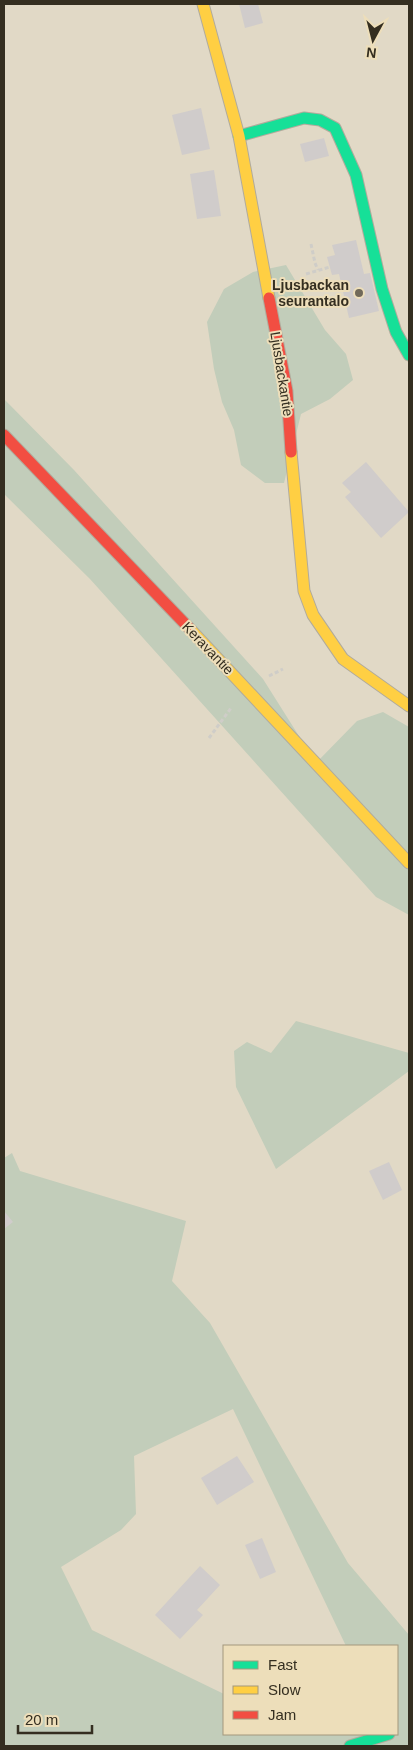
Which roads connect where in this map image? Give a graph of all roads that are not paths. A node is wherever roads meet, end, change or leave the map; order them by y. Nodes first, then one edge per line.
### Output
1 (203, 4) edge
2 (239, 136) junction
3 (409, 355) edge
4 (4, 435) edge
5 (409, 706) edge
6 (409, 863) edge
7 (386, 1735) edge
8 (350, 1746) edge

1 - 2 street, Ljusbackantie
2 - 3 street
2 - 5 street, Ljusbackantie
4 - 6 street, Keravantie
7 - 8 street

